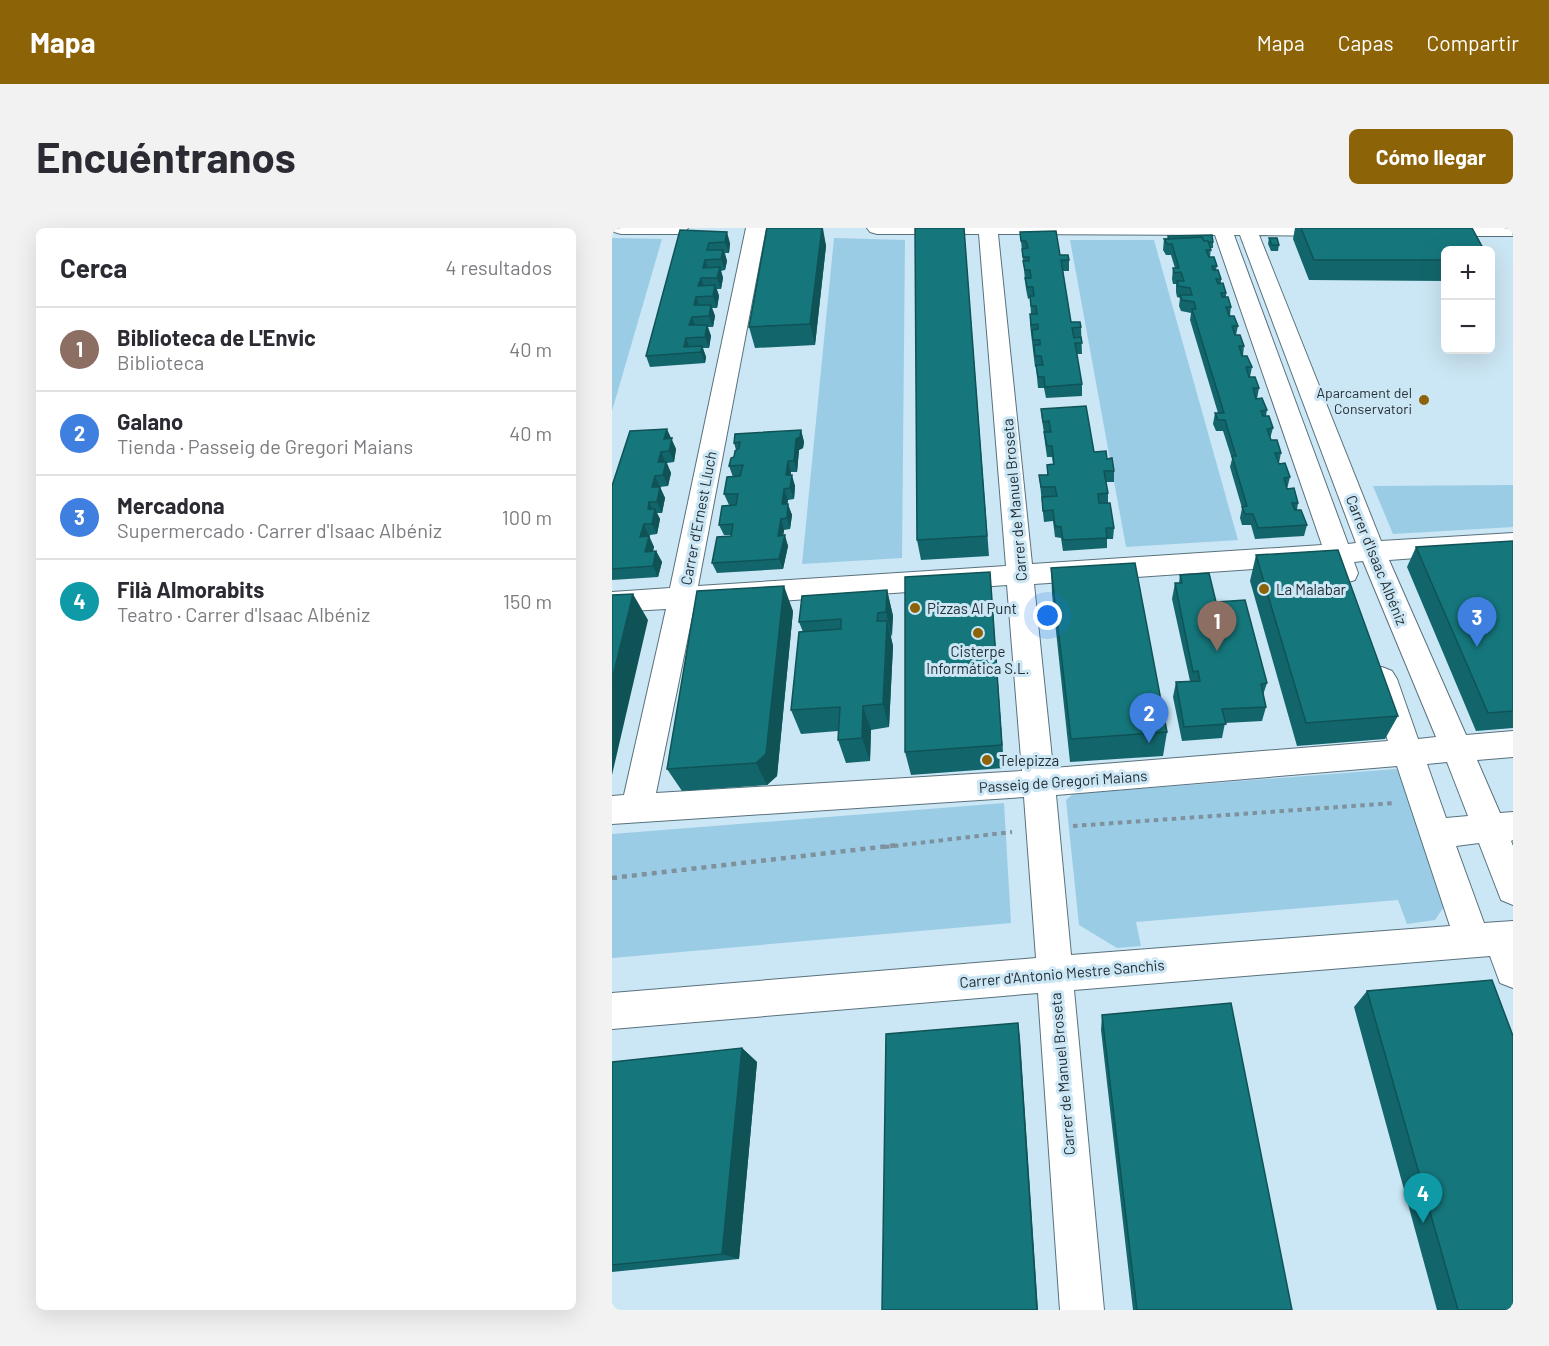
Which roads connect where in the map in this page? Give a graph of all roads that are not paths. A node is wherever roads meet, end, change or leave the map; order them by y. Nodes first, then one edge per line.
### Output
1 (621, 228) edge
2 (661, 228) edge
3 (678, 228) edge
4 (756, 228) edge
5 (877, 228) edge
6 (1027, 228) edge
7 (988, 229) edge
8 (1222, 229) edge
9 (1247, 229) edge
10 (1352, 230) edge
11 (1410, 230) edge
12 (1513, 230) edge
13 (1513, 542) edge
14 (1372, 551) junction
15 (1338, 554) junction
16 (1020, 574) junction
17 (682, 597) junction
18 (1354, 598) edge
19 (612, 602) edge
20 (1373, 653) edge
21 (1513, 744) edge
22 (1456, 748) junction
23 (1408, 753) junction
24 (1039, 783) junction
25 (625, 809) edge
26 (1501, 827) edge
27 (1435, 833) junction
28 (1513, 889) edge
29 (1500, 947) edge
30 (1054, 974) junction
31 (612, 1011) edge
32 (1082, 1310) edge

1 - 2 street
2 - 3 street
4 - 17 street, Carrer d'Ernest Lluch
5 - 7 street
6 - 7 street
6 - 8 street
7 - 16 street, Carrer de Manuel Broseta
8 - 9 street
8 - 15 street
9 - 10 street
9 - 14 street, Carrer d'Isaac Albéniz
11 - 12 street
13 - 14 street
14 - 15 street
14 - 22 street, Carrer d'Isaac Albéniz
15 - 16 street
15 - 18 street
16 - 17 street
16 - 24 street, Carrer de Manuel Broseta
17 - 19 street
17 - 25 street, Carrer d'Ernest Lluch
20 - 23 street
21 - 22 street, Passeig de Gregori Maians
22 - 23 street, Passeig de Gregori Maians
22 - 26 street, Carrer d'Isaac Albéniz
23 - 24 street, Passeig de Gregori Maians
23 - 27 street
24 - 25 street, Passeig de Gregori Maians
24 - 30 street, Carrer de Manuel Broseta
26 - 27 street
26 - 28 street, Carrer d'Isaac Albéniz
27 - 29 street
29 - 30 street, Carrer d'Antonio Mestre Sanchis
30 - 31 street, Carrer d'Antonio Mestre Sanchis
30 - 32 street, Carrer de Manuel Broseta

